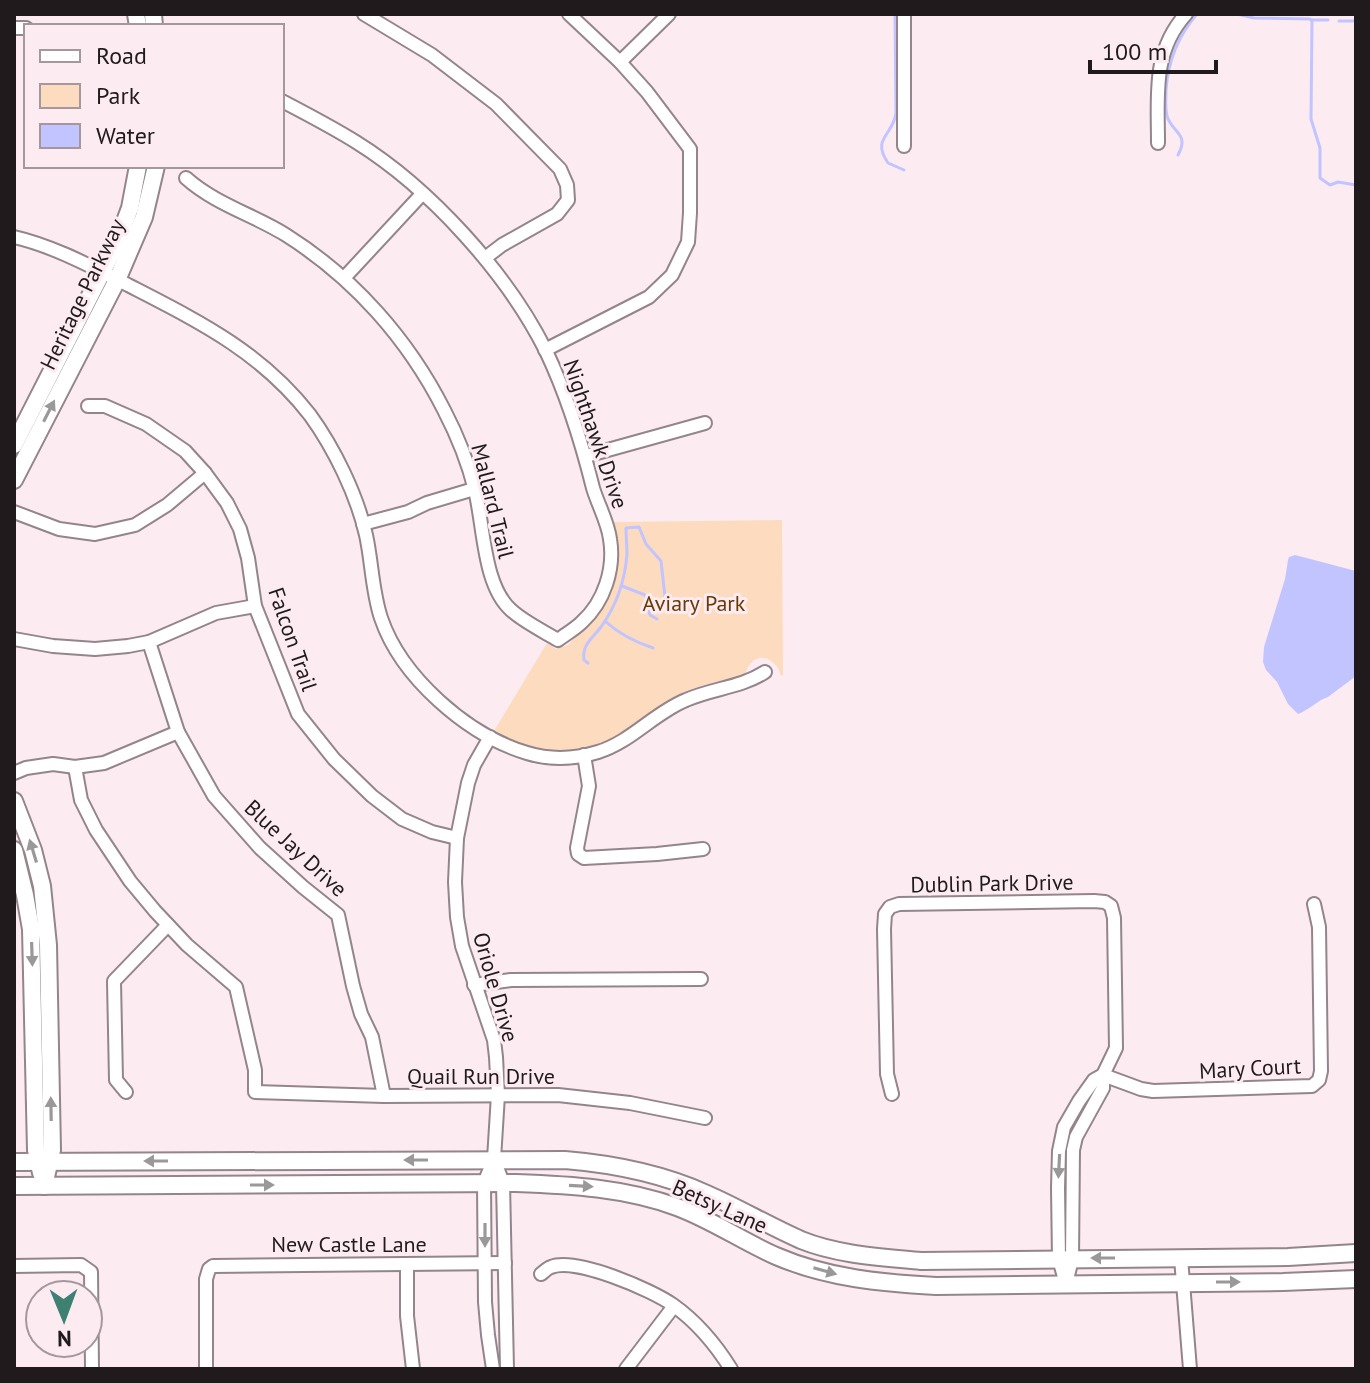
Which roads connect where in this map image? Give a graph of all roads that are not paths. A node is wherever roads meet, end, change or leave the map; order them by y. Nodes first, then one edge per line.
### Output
1 (364, 14) edge
2 (569, 14) edge
3 (669, 14) edge
4 (904, 14) edge
5 (1186, 14) edge
6 (620, 62) junction
7 (284, 102) edge
8 (1158, 143) dead end
9 (904, 146) dead end
10 (138, 168) edge
11 (156, 168) edge
12 (186, 178) dead end
13 (422, 194) junction
14 (14, 237) edge
15 (485, 258) junction
16 (110, 276) junction
17 (344, 278) junction
18 (545, 350) junction
19 (88, 406) dead end
20 (705, 423) dead end
21 (14, 445) edge
22 (586, 456) junction
23 (205, 473) junction
24 (14, 480) edge
25 (474, 489) junction
26 (14, 512) edge
27 (363, 524) junction
28 (255, 606) junction
29 (14, 639) edge
30 (558, 640) joint
31 (149, 642) junction
32 (765, 672) dead end
33 (178, 732) junction
34 (490, 737) junction
35 (584, 755) junction
36 (75, 767) junction
37 (14, 773) edge
38 (14, 801) edge
39 (457, 838) junction
40 (703, 849) dead end
41 (14, 850) edge
42 (1314, 904) dead end
43 (168, 925) junction
44 (701, 979) dead end
45 (474, 985) junction
46 (1103, 1075) junction
47 (126, 1092) dead end
48 (892, 1094) dead end
49 (498, 1095) junction
50 (384, 1096) junction
51 (705, 1118) dead end
52 (1068, 1140) junction
53 (494, 1159) junction
54 (14, 1162) edge
55 (44, 1162) junction
56 (484, 1183) junction
57 (503, 1183) junction
58 (14, 1186) edge
59 (44, 1186) junction
60 (1072, 1209) junction
61 (1058, 1210) junction
62 (1356, 1253) edge
63 (1181, 1258) junction
64 (1066, 1259) junction
65 (505, 1263) junction
66 (407, 1264) junction
67 (485, 1264) junction
68 (14, 1266) edge
69 (541, 1274) dead end
70 (1356, 1279) edge
71 (1183, 1282) junction
72 (1066, 1284) junction
73 (674, 1306) junction
74 (92, 1369) edge
75 (206, 1369) edge
76 (413, 1369) edge
77 (493, 1369) edge
78 (507, 1369) edge
79 (626, 1369) edge
80 (731, 1369) edge
81 (1190, 1369) edge

1 - 15 street
2 - 6 street
3 - 6 street
4 - 9 street
5 - 8 street
6 - 18 street
7 - 13 street, Nighthawk Drive
10 - 16 main road, Heritage Parkway
11 - 16 main road, Heritage Parkway
12 - 17 street, Mallard Trail
13 - 15 street, Nighthawk Drive
13 - 17 street
14 - 16 street
15 - 18 street, Nighthawk Drive
16 - 21 main road, Heritage Parkway
24 -> 16 main road, Heritage Parkway
16 - 27 street
17 - 25 street, Mallard Trail
18 - 22 street, Nighthawk Drive
19 - 23 street, Falcon Trail
20 - 22 street
22 - 30 street, Nighthawk Drive
23 - 26 street
23 - 28 street, Falcon Trail
25 - 27 street
25 - 30 street, Mallard Trail
27 - 34 street
28 - 31 street
28 - 39 street, Falcon Trail
29 - 31 street
31 - 33 street, Blue Jay Drive
32 - 35 street
33 - 36 street
33 - 50 street, Blue Jay Drive
34 - 35 street
34 - 39 street, Oriole Drive
35 - 40 street
36 - 37 street
36 - 43 street
55 -> 38 main road
39 - 45 street, Oriole Drive
41 -> 55 main road
42 - 46 street, Mary Court
43 - 47 street
43 - 50 street, Quail Run Drive
44 - 45 street
45 - 49 street, Oriole Drive
46 - 48 street, Dublin Park Drive
46 - 52 street, Dublin Park Drive
49 - 50 street, Quail Run Drive
49 - 51 street, Quail Run Drive
49 - 53 street, Oriole Drive
52 - 60 street, Dublin Park Drive
52 -> 61 street, Dublin Park Drive
53 -> 55 main road, Betsy Lane
53 - 56 street, Oriole Drive
53 - 57 street, Oriole Drive
53 - 64 main road, Betsy Lane
54 - 55 main road, Betsy Lane
55 - 59 main road
56 - 57 main road, Betsy Lane
59 -> 56 main road, Betsy Lane
56 -> 67 street, Oriole Drive
57 - 65 street, Oriole Drive
57 -> 72 main road, Betsy Lane
58 - 59 main road, Betsy Lane
60 - 61 street
60 - 64 street, Dublin Park Drive
61 - 64 street, Dublin Park Drive
62 - 63 main road, Betsy Lane
63 -> 64 main road, Betsy Lane
63 - 71 street
64 - 72 street, Dublin Park Drive
65 - 67 street, New Castle Lane
65 - 78 street, Oriole Drive
66 - 67 street, New Castle Lane
66 - 75 street, New Castle Lane
66 - 76 street
67 - 77 street, Oriole Drive
68 - 74 street
69 - 73 street
71 -> 70 main road, Betsy Lane
71 - 72 main road, Betsy Lane
71 - 81 street
73 - 79 street
73 - 80 street

